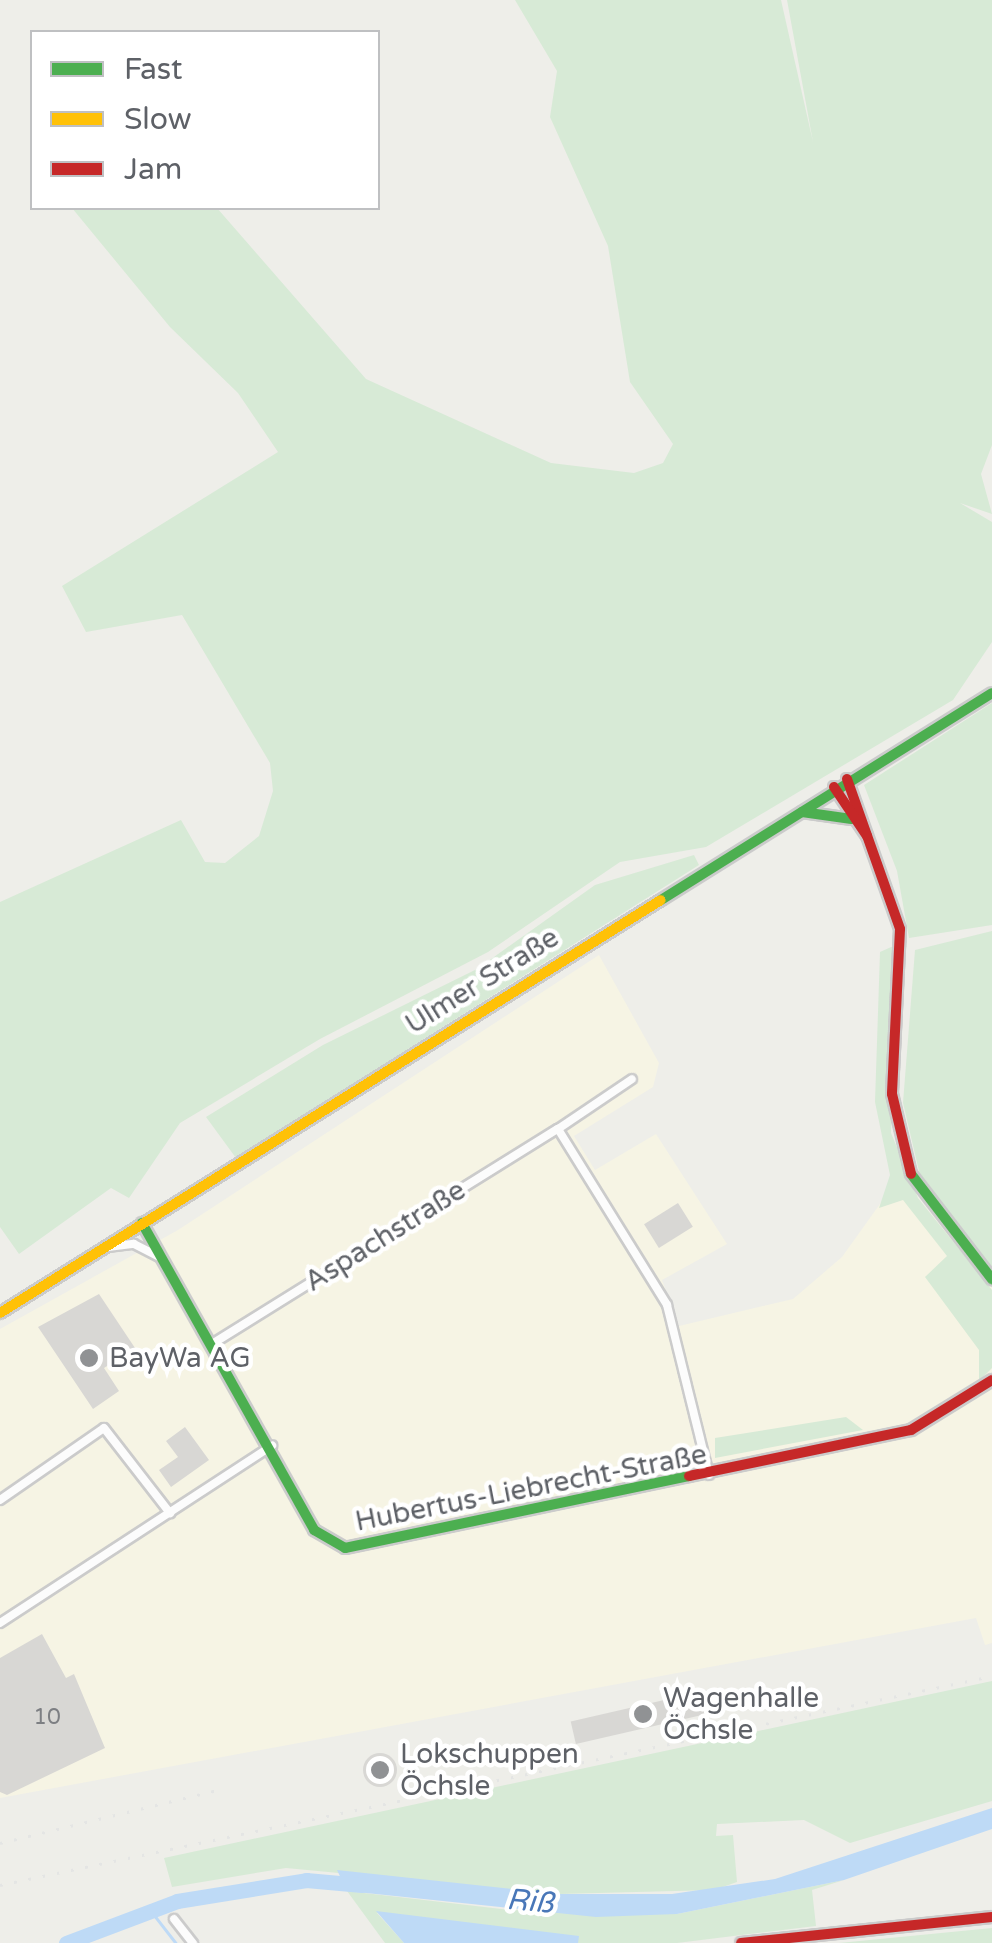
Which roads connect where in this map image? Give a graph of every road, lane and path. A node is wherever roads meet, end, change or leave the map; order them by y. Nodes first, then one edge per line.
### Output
1 (992, 693) edge
2 (847, 779) junction
3 (834, 787) junction
4 (796, 813) junction
5 (854, 820) junction
6 (872, 842) junction
7 (632, 1079) dead end
8 (558, 1129) junction
9 (142, 1224) junction
10 (104, 1247) junction
11 (164, 1260) junction
12 (992, 1279) edge
13 (0, 1313) edge
14 (212, 1344) junction
15 (992, 1380) edge
16 (272, 1446) junction
17 (709, 1475) junction
18 (0, 1500) edge
19 (170, 1513) junction
20 (0, 1623) edge
21 (992, 1917) edge
22 (174, 1919) dead end
23 (193, 1943) edge
24 (741, 1943) edge

1 - 2 main road, Ulmer Straße
2 - 3 main road, Ulmer Straße
2 - 6 main road
3 - 4 main road, Ulmer Straße
3 - 5 main road
4 - 5 main road
4 - 9 main road, Ulmer Straße
5 - 6 main road
6 - 12 main road
7 - 8 street, Aspachstraße
8 - 14 street, Aspachstraße
8 - 17 street
9 - 10 main road, Ulmer Straße
9 - 11 main road, Hubertus-Liebrecht-Straße
10 - 11 street
10 - 13 main road, Ulmer Straße
11 - 14 main road, Hubertus-Liebrecht-Straße
14 - 16 main road, Hubertus-Liebrecht-Straße
15 - 17 main road, Hubertus-Liebrecht-Straße
16 - 17 main road, Hubertus-Liebrecht-Straße
16 - 19 street
18 - 19 street
19 - 20 street
21 - 24 main road
22 - 23 street

